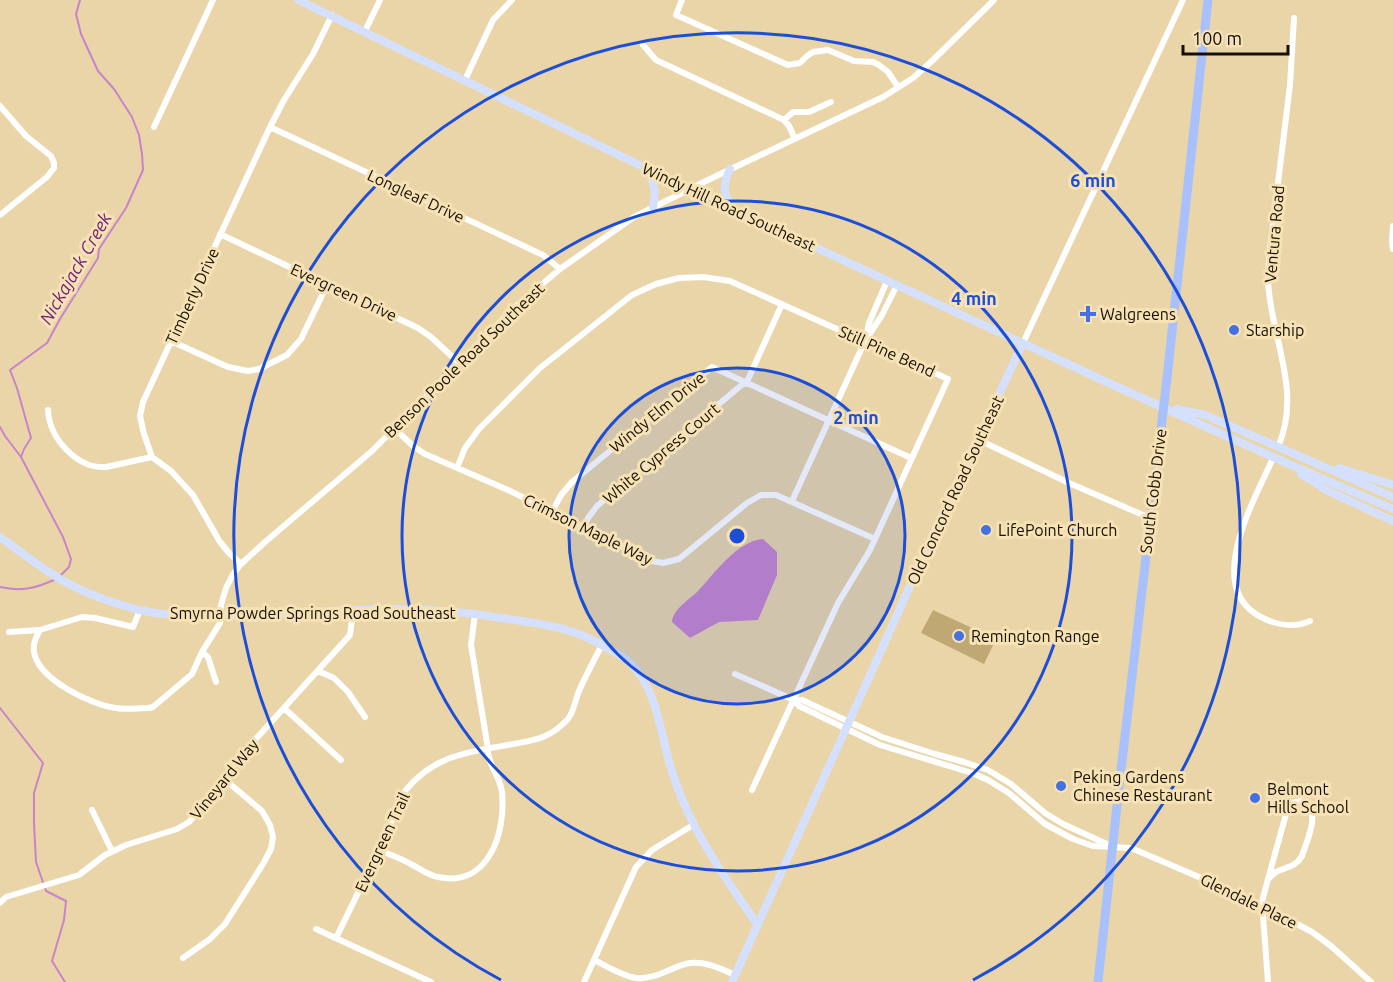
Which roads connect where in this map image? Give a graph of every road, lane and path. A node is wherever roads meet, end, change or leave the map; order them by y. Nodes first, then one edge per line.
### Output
1 (213, 0) edge
2 (298, 0) edge
3 (380, 0) edge
4 (512, 0) edge
5 (682, 0) edge
6 (993, 0) edge
7 (1183, 0) edge
8 (1208, 0) edge
9 (332, 15) junction
10 (1294, 18) dead end
11 (365, 31) junction
12 (643, 45) dead end
13 (465, 80) junction
14 (898, 87) junction
15 (831, 102) dead end
16 (0, 106) edge
17 (784, 120) junction
18 (270, 127) junction
19 (154, 128) dead end
20 (795, 139) junction
21 (730, 169) junction
22 (649, 170) junction
23 (689, 189) junction
24 (652, 207) junction
25 (732, 209) junction
26 (0, 215) edge
27 (1393, 226) edge
28 (220, 234) junction
29 (1393, 249) edge
30 (560, 269) junction
31 (887, 281) junction
32 (327, 285) junction
33 (897, 285) junction
34 (782, 304) junction
35 (171, 341) junction
36 (865, 341) junction
37 (1023, 343) junction
38 (459, 363) junction
39 (745, 383) junction
40 (1163, 407) junction
41 (48, 410) dead end
42 (828, 421) junction
43 (394, 428) junction
44 (977, 439) junction
45 (1278, 447) junction
46 (152, 457) junction
47 (911, 458) junction
48 (1274, 458) junction
49 (1284, 462) junction
50 (1318, 464) junction
51 (457, 468) junction
52 (1393, 485) edge
53 (1393, 497) edge
54 (792, 501) junction
55 (1393, 508) edge
56 (552, 512) junction
57 (1150, 518) junction
58 (1393, 520) edge
59 (584, 527) junction
60 (0, 537) edge
61 (875, 539) junction
62 (241, 564) junction
63 (140, 610) junction
64 (353, 611) junction
65 (475, 614) junction
66 (221, 615) junction
67 (1310, 621) dead end
68 (40, 630) junction
69 (9, 632) dead end
70 (602, 645) junction
71 (202, 652) junction
72 (318, 671) junction
73 (735, 674) dead end
74 (216, 682) dead end
75 (794, 700) junction
76 (284, 708) junction
77 (820, 708) junction
78 (817, 715) junction
79 (365, 717) dead end
80 (848, 726) junction
81 (488, 748) junction
82 (341, 760) dead end
83 (223, 778) junction
84 (752, 790) dead end
85 (92, 810) dead end
86 (693, 825) junction
87 (1112, 846) junction
88 (379, 850) junction
89 (112, 851) junction
90 (1268, 879) junction
91 (0, 903) edge
92 (1263, 908) junction
93 (757, 924) junction
94 (316, 929) dead end
95 (336, 938) junction
96 (183, 958) dead end
97 (594, 960) junction
98 (733, 978) edge
99 (431, 982) edge
100 (584, 982) edge
101 (1098, 982) edge
102 (1268, 982) edge
103 (1371, 982) edge

1 - 19 street
2 - 9 street, Windy Hill Road Southeast
3 - 11 street
4 - 13 street
5 - 14 street
6 - 14 street, Benson Poole Road Southeast
7 - 37 street, Old Concord Road Southeast
8 - 40 main road, South Cobb Drive
9 - 11 street, Windy Hill Road Southeast
9 - 18 street, Timberly Drive
10 - 45 street, Ventura Road
11 - 13 street, Windy Hill Road Southeast
12 - 17 street
13 - 22 street, Windy Hill Road Southeast
14 - 20 street, Benson Poole Road Southeast
15 - 17 street
16 - 26 street
17 - 20 street
18 - 28 street, Timberly Drive
18 - 30 street, Longleaf Drive
20 - 21 street, Benson Poole Road Southeast
21 - 23 street, Benson Poole Road Southeast
21 - 25 street
22 - 23 street, Windy Hill Road Southeast
22 - 24 street
23 - 24 street, Benson Poole Road Southeast
23 - 25 street, Windy Hill Road Southeast
24 - 30 street, Benson Poole Road Southeast
25 - 31 street, Windy Hill Road Southeast
27 - 29 street
28 - 32 street, Evergreen Drive
28 - 35 street, Timberly Drive
30 - 38 street, Benson Poole Road Southeast
31 - 33 street, Windy Hill Road Southeast
31 - 36 street
32 - 35 street
32 - 38 street, Evergreen Drive
33 - 36 street
33 - 37 street, Windy Hill Road Southeast
34 - 36 street, Still Pine Bend
34 - 39 street
34 - 51 street, Still Pine Bend
35 - 46 street, Timberly Drive
36 - 42 street
36 - 47 street, Still Pine Bend
37 - 40 street, Windy Hill Road Southeast
37 - 44 street, Old Concord Road Southeast
38 - 43 street, Benson Poole Road Southeast
39 - 42 street, Windy Elm Drive
39 - 56 street, Windy Elm Drive
39 - 59 street, White Cypress Court
40 - 45 street, Windy Hill Road Southeast
40 - 48 street, Windy Hill Road Southeast
40 - 57 main road, South Cobb Drive
41 - 46 street
42 - 47 street, Windy Elm Drive
42 - 54 street
43 - 51 street, Crimson Maple Way
43 - 62 street, Benson Poole Road Southeast
44 - 57 street
44 - 80 street, Old Concord Road Southeast
45 - 50 street, Windy Hill Road Southeast
46 - 62 street
47 - 61 street, Still Pine Bend
48 - 49 street, Windy Hill Road Southeast
48 - 67 street
49 - 55 street, Windy Hill Road Southeast
49 - 58 street, Windy Hill Road Southeast
50 - 52 street, Windy Hill Road Southeast
50 - 53 street, Windy Hill Road Southeast
51 - 56 street, Crimson Maple Way
54 - 59 street, Crimson Maple Way
54 - 61 street, Crimson Maple Way
56 - 59 street, Crimson Maple Way
57 - 87 main road, South Cobb Drive
60 - 63 street, Smyrna Powder Springs Road Southeast
61 - 75 street, Still Pine Bend
62 - 66 street, Benson Poole Road Southeast
63 - 66 street, Smyrna Powder Springs Road Southeast
63 - 68 street
64 - 65 street, Smyrna Powder Springs Road Southeast
64 - 66 street, Smyrna Powder Springs Road Southeast
64 - 72 street, Vineyard Way
65 - 70 street, Smyrna Powder Springs Road Southeast
65 - 81 street
66 - 71 street, Benson Poole Road Southeast
68 - 69 street
68 - 71 street, Benson Poole Road Southeast
70 - 81 street, Evergreen Trail
70 - 86 street, Smyrna Powder Springs Road Southeast
71 - 74 street
72 - 76 street, Vineyard Way
72 - 79 street
73 - 75 street
75 - 77 street
75 - 78 street
75 - 84 street, Still Pine Bend
76 - 82 street
76 - 83 street, Vineyard Way
77 - 78 street
77 - 80 street
78 - 80 street
80 - 87 street, Glendale Place
80 - 93 street, Old Concord Road Southeast
81 - 88 street, Evergreen Trail
81 - 88 street
83 - 89 street, Vineyard Way
83 - 96 street
85 - 89 street
86 - 93 street, Smyrna Powder Springs Road Southeast
86 - 97 street
87 - 92 street, Glendale Place
87 - 101 main road, South Cobb Drive
88 - 95 street, Evergreen Trail
89 - 91 street, Vineyard Way
90 - 90 street
90 - 92 street
92 - 102 street
92 - 103 street, Glendale Place
93 - 98 street, Old Concord Road Southeast
94 - 95 street
95 - 99 street
97 - 98 street
97 - 100 street

